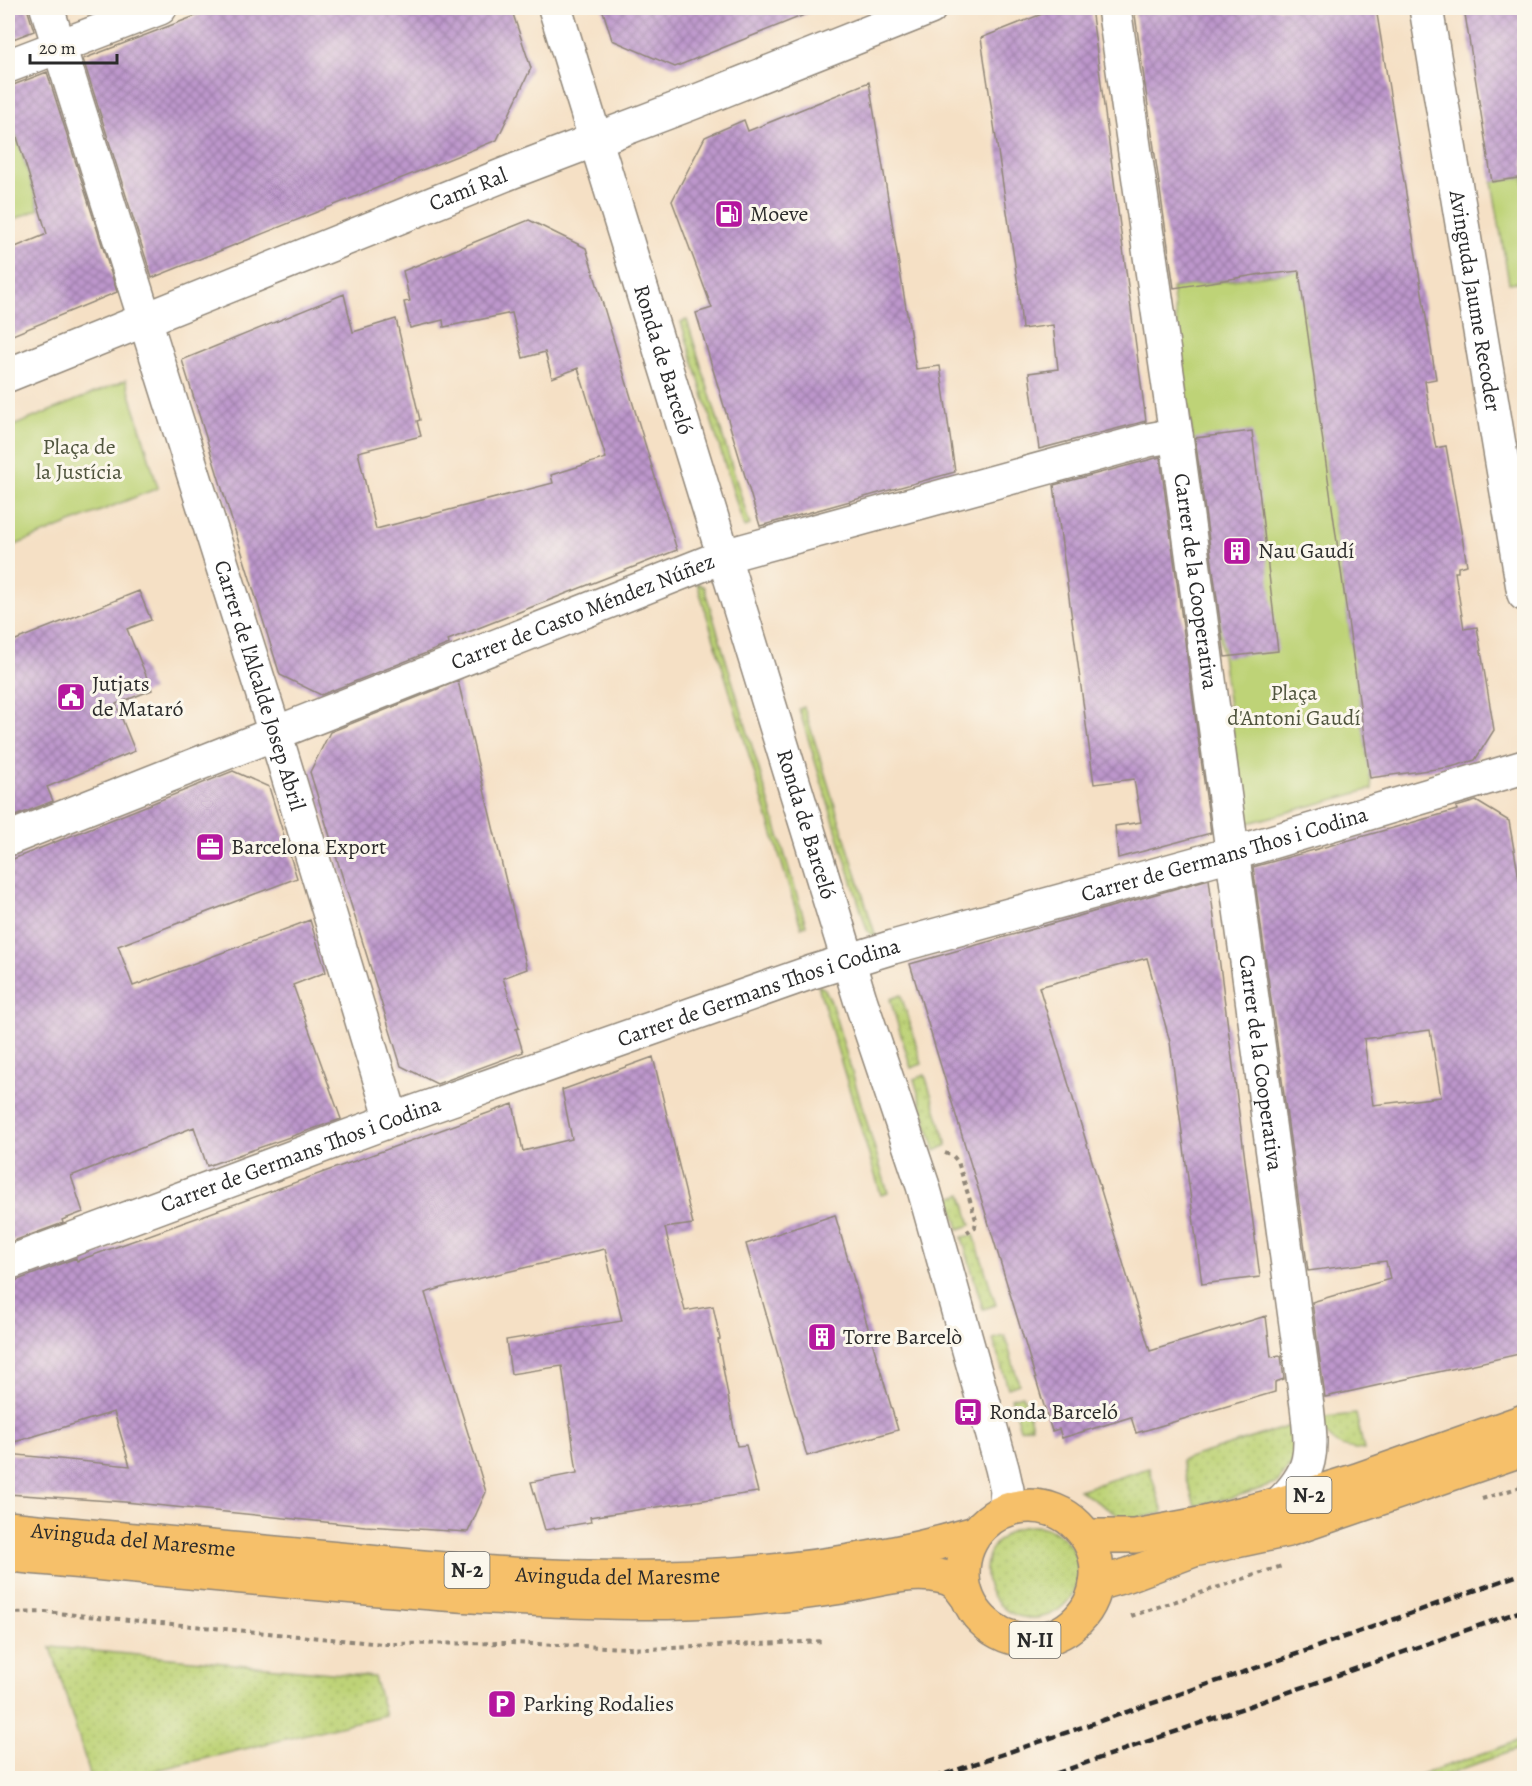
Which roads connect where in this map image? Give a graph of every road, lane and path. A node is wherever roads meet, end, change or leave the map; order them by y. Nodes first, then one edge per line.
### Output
1 (47, 8) edge
2 (159, 8) edge
3 (555, 8) edge
4 (930, 8) edge
5 (1114, 8) edge
6 (1426, 8) edge
7 (59, 47) junction
8 (8, 66) edge
9 (596, 139) junction
10 (145, 321) junction
11 (8, 375) edge
12 (1176, 435) junction
13 (724, 556) junction
14 (1524, 594) edge
15 (275, 733) junction
16 (1524, 766) edge
17 (8, 839) edge
18 (1231, 854) junction
19 (849, 961) junction
20 (392, 1120) junction
21 (8, 1263) edge
22 (1524, 1421) edge
23 (1524, 1449) edge
24 (1279, 1504) junction
25 (1005, 1510) junction
26 (8, 1528) edge
27 (975, 1533) junction
28 (1086, 1536) junction
29 (8, 1555) edge
30 (1096, 1584) junction
31 (966, 1594) junction
32 (8, 1613) edge
33 (825, 1641) dead end

1 - 7 street, Carrer de l'Alcalde Josep Abril
2 - 7 street
3 - 9 street, Ronda de Barceló
4 - 9 street, Camí Ral
5 - 12 street, Carrer de la Cooperativa
6 - 14 street, Avinguda Jaume Recoder
7 - 8 street
7 - 10 street, Carrer de l'Alcalde Josep Abril
9 - 10 street, Camí Ral
9 - 13 street, Ronda de Barceló
10 - 11 street, Camí Ral
10 - 15 street, Carrer de l'Alcalde Josep Abril
12 - 13 street, Carrer de Casto Méndez Núñez
12 - 18 street, Carrer de la Cooperativa
13 - 15 street, Carrer de Casto Méndez Núñez
13 - 19 street, Ronda de Barceló
15 - 17 street, Carrer de Casto Méndez Núñez
15 - 20 street, Carrer de l'Alcalde Josep Abril
16 - 18 street, Carrer de Germans Thos i Codina
18 - 19 street, Carrer de Germans Thos i Codina
18 - 24 street, Carrer de la Cooperativa
19 - 20 street, Carrer de Germans Thos i Codina
19 - 25 street, Ronda de Barceló
20 - 21 street, Carrer de Germans Thos i Codina
22 - 24 main road, N-2
23 - 30 main road, N-2
24 - 28 main road, N-2
25 - 27 main road, N-II
25 - 28 main road, N-II
26 - 27 main road, Avinguda del Maresme / N-2
27 - 31 main road, N-II
28 - 30 main road, N-II
29 - 31 main road, Avinguda del Maresme / N-2
30 - 31 main road, N-II
32 - 33 path

